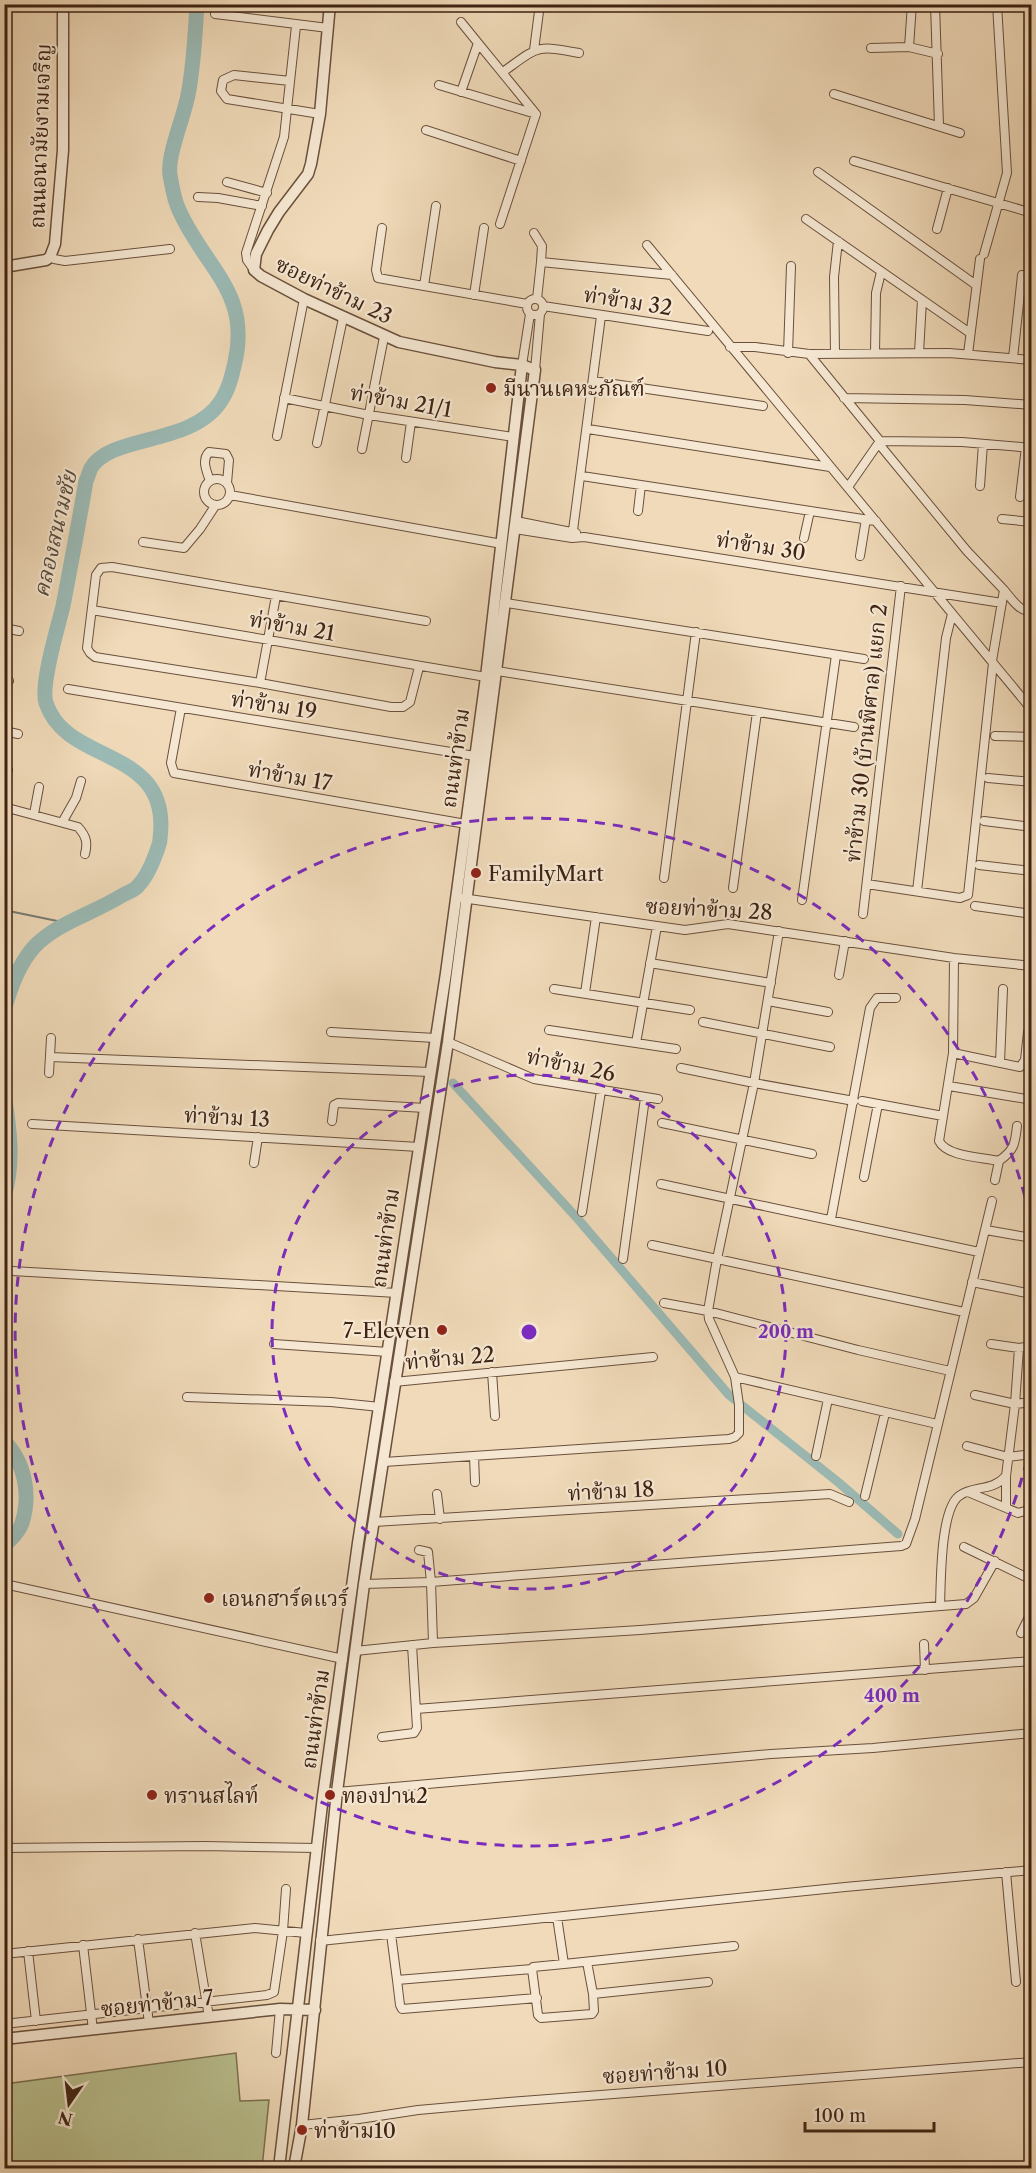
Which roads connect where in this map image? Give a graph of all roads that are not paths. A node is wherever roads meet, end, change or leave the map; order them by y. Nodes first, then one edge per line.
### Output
1 (63, 4) edge
2 (330, 4) edge
3 (540, 4) edge
4 (912, 4) edge
5 (936, 4) edge
6 (997, 4) edge
7 (215, 14) dead end
8 (461, 22) dead end
9 (296, 26) junction
10 (328, 28) junction
11 (478, 43) junction
12 (909, 47) junction
13 (871, 48) dead end
14 (534, 50) junction
15 (579, 52) dead end
16 (938, 54) junction
17 (503, 72) junction
18 (290, 81) junction
19 (439, 85) dead end
20 (461, 92) junction
21 (834, 94) dead end
22 (288, 109) junction
23 (320, 114) junction
24 (536, 114) junction
25 (939, 126) junction
26 (426, 130) dead end
27 (960, 133) dead end
28 (521, 161) junction
29 (854, 161) dead end
30 (818, 172) dead end
31 (227, 182) dead end
32 (948, 188) junction
33 (267, 193) junction
34 (198, 197) dead end
35 (1000, 203) junction
36 (262, 206) junction
37 (436, 206) dead end
38 (1032, 213) edge
39 (806, 219) dead end
40 (500, 224) dead end
41 (382, 228) dead end
42 (484, 228) dead end
43 (937, 229) dead end
44 (534, 233) dead end
45 (838, 241) junction
46 (647, 245) dead end
47 (170, 249) dead end
48 (50, 257) junction
49 (541, 262) junction
50 (791, 266) dead end
51 (4, 267) edge
52 (254, 270) junction
53 (881, 272) junction
54 (672, 275) junction
55 (1022, 275) dead end
56 (976, 285) junction
57 (424, 286) junction
58 (474, 295) junction
59 (304, 298) junction
60 (922, 300) junction
61 (527, 304) junction
62 (540, 307) junction
63 (530, 314) junction
64 (601, 316) junction
65 (343, 318) junction
66 (708, 332) dead end
67 (970, 333) junction
68 (384, 337) junction
69 (730, 347) junction
70 (789, 353) junction
71 (875, 353) junction
72 (920, 353) junction
73 (809, 354) junction
74 (835, 354) junction
75 (968, 354) junction
76 (1013, 358) junction
77 (1032, 360) edge
78 (522, 365) junction
79 (535, 370) junction
80 (594, 381) junction
81 (284, 398) junction
82 (844, 398) junction
83 (1032, 405) edge
84 (325, 406) junction
85 (763, 406) dead end
86 (369, 415) junction
87 (411, 422) junction
88 (588, 429) junction
89 (277, 436) dead end
90 (513, 437) junction
91 (880, 442) junction
92 (317, 443) dead end
93 (983, 444) junction
94 (1029, 448) edge
95 (362, 449) dead end
96 (406, 458) dead end
97 (830, 467) junction
98 (582, 476) junction
99 (210, 482) junction
100 (226, 483) junction
101 (642, 485) junction
102 (980, 486) dead end
103 (848, 487) junction
104 (230, 495) junction
105 (1020, 497) dead end
106 (215, 506) junction
107 (638, 511) dead end
108 (810, 511) junction
109 (866, 519) junction
110 (1002, 519) dead end
111 (876, 521) junction
112 (1032, 522) edge
113 (516, 525) junction
114 (573, 535) junction
115 (804, 538) dead end
116 (143, 542) dead end
117 (502, 544) junction
118 (1031, 552) edge
119 (860, 556) dead end
120 (1032, 557) edge
121 (901, 586) junction
122 (932, 590) junction
123 (1004, 590) junction
124 (276, 596) junction
125 (506, 603) junction
126 (1002, 603) junction
127 (92, 610) junction
128 (1032, 611) edge
129 (952, 614) junction
130 (426, 621) dead end
131 (4, 628) edge
132 (19, 631) dead end
133 (696, 632) junction
134 (268, 640) junction
135 (836, 655) junction
136 (864, 659) dead end
137 (992, 662) junction
138 (420, 667) junction
139 (497, 671) junction
140 (486, 677) junction
141 (260, 683) junction
142 (68, 689) dead end
143 (688, 701) junction
144 (181, 708) junction
145 (1032, 710) edge
146 (757, 712) junction
147 (825, 723) junction
148 (854, 728) dead end
149 (4, 731) edge
150 (18, 734) dead end
151 (995, 736) dead end
152 (1032, 737) edge
153 (475, 756) junction
154 (8, 770) dead end
155 (988, 778) dead end
156 (81, 781) dead end
157 (1032, 782) edge
158 (4, 784) edge
159 (39, 787) dead end
160 (4, 807) edge
161 (34, 814) junction
162 (63, 821) junction
163 (984, 821) dead end
164 (466, 824) junction
165 (1032, 827) edge
166 (85, 854) dead end
167 (979, 865) dead end
168 (1032, 871) edge
169 (664, 878) dead end
170 (867, 884) junction
171 (733, 888) dead end
172 (917, 891) junction
173 (460, 898) junction
174 (802, 900) dead end
175 (975, 906) dead end
176 (863, 914) dead end
177 (1032, 914) edge
178 (596, 917) junction
179 (657, 926) junction
180 (779, 931) junction
181 (844, 941) junction
182 (954, 957) junction
183 (650, 963) junction
184 (1032, 966) edge
185 (839, 975) dead end
186 (771, 983) junction
187 (554, 989) dead end
188 (1003, 989) dead end
189 (585, 993) junction
190 (896, 998) dead end
191 (768, 1001) junction
192 (643, 1002) junction
193 (690, 1010) dead end
194 (828, 1012) dead end
195 (703, 1022) dead end
196 (1032, 1029) edge
197 (549, 1030) dead end
198 (331, 1032) dead end
199 (763, 1034) junction
200 (51, 1038) dead end
201 (435, 1038) junction
202 (448, 1042) junction
203 (636, 1043) junction
204 (830, 1047) dead end
205 (676, 1049) dead end
206 (953, 1053) junction
207 (50, 1056) junction
208 (1000, 1064) junction
209 (681, 1068) dead end
210 (430, 1072) junction
211 (49, 1073) dead end
212 (754, 1083) junction
213 (949, 1086) junction
214 (601, 1091) junction
215 (645, 1098) junction
216 (658, 1100) dead end
217 (1032, 1100) edge
218 (858, 1101) junction
219 (878, 1104) junction
220 (425, 1108) junction
221 (942, 1116) junction
222 (332, 1121) dead end
223 (662, 1123) dead end
224 (32, 1124) dead end
225 (1017, 1126) dead end
226 (258, 1137) junction
227 (742, 1140) junction
228 (419, 1147) junction
229 (812, 1154) dead end
230 (999, 1161) junction
231 (254, 1163) dead end
232 (864, 1177) dead end
233 (995, 1180) dead end
234 (661, 1184) dead end
235 (730, 1198) junction
236 (992, 1201) dead end
237 (582, 1212) dead end
238 (831, 1219) junction
239 (986, 1230) junction
240 (1032, 1238) edge
241 (652, 1245) dead end
242 (404, 1250) junction
243 (417, 1252) junction
244 (979, 1252) junction
245 (623, 1259) dead end
246 (717, 1259) junction
247 (12, 1270) dead end
248 (972, 1282) junction
249 (397, 1293) junction
250 (1032, 1294) edge
251 (664, 1303) dead end
252 (708, 1311) junction
253 (964, 1312) junction
254 (274, 1344) dead end
255 (991, 1344) dead end
256 (1032, 1346) edge
257 (1019, 1348) junction
258 (388, 1352) junction
259 (653, 1357) dead end
260 (950, 1371) junction
261 (492, 1372) junction
262 (735, 1377) junction
263 (394, 1382) junction
264 (975, 1395) dead end
265 (187, 1396) dead end
266 (828, 1399) junction
267 (1032, 1402) edge
268 (1015, 1404) junction
269 (380, 1407) junction
270 (885, 1413) junction
271 (495, 1416) dead end
272 (938, 1424) junction
273 (967, 1446) dead end
274 (1032, 1454) edge
275 (474, 1456) junction
276 (816, 1456) dead end
277 (1008, 1457) junction
278 (384, 1462) junction
279 (1006, 1476) junction
280 (475, 1482) dead end
281 (968, 1492) junction
282 (437, 1494) dead end
283 (865, 1496) dead end
284 (849, 1502) dead end
285 (1006, 1508) junction
286 (1032, 1509) edge
287 (1018, 1513) junction
288 (1032, 1516) edge
289 (440, 1519) junction
290 (374, 1522) junction
291 (964, 1547) dead end
292 (419, 1550) dead end
293 (994, 1561) junction
294 (1032, 1580) edge
295 (431, 1582) junction
296 (364, 1584) junction
297 (9, 1585) dead end
298 (940, 1606) junction
299 (1032, 1611) edge
300 (1021, 1633) dead end
301 (433, 1643) junction
302 (924, 1644) dead end
303 (411, 1645) junction
304 (355, 1651) junction
305 (343, 1659) junction
306 (1032, 1661) edge
307 (925, 1670) junction
308 (416, 1709) junction
309 (1032, 1733) edge
310 (382, 1737) dead end
311 (337, 1792) junction
312 (4, 1848) edge
313 (317, 1848) junction
314 (1032, 1870) edge
315 (1006, 1872) junction
316 (286, 1889) dead end
317 (557, 1917) junction
318 (283, 1931) junction
319 (195, 1933) junction
320 (306, 1933) junction
321 (391, 1934) junction
322 (138, 1939) junction
323 (320, 1941) junction
324 (83, 1945) junction
325 (734, 1946) dead end
326 (28, 1951) junction
327 (4, 1954) edge
328 (587, 1962) junction
329 (564, 1964) junction
330 (532, 1969) junction
331 (397, 1980) junction
332 (708, 1982) dead end
333 (1016, 1982) dead end
334 (593, 1994) junction
335 (537, 1998) junction
336 (206, 2001) junction
337 (147, 2008) junction
338 (280, 2009) junction
339 (297, 2009) junction
340 (315, 2010) junction
341 (91, 2015) junction
342 (209, 2017) junction
343 (36, 2021) junction
344 (149, 2023) junction
345 (4, 2024) edge
346 (93, 2030) junction
347 (4, 2039) edge
348 (276, 2053) dead end
349 (1032, 2062) edge
350 (302, 2125) junction
351 (279, 2169) edge
352 (294, 2169) edge

1 - 48 street, ถนนอนามัยงามเจริญ
2 - 10 street, ซอยท่าข้าม 23
3 - 14 street
4 - 12 street
5 - 16 street
6 - 35 street
7 - 9 street
8 - 11 street
9 - 10 street
9 - 18 street
10 - 23 street, ซอยท่าข้าม 23
11 - 17 street
11 - 20 street
12 - 13 street
12 - 16 street
14 - 15 street
14 - 17 street
16 - 25 street
17 - 24 street
18 - 22 street
18 - 22 street
19 - 20 street
20 - 24 street
21 - 25 street
22 - 23 street
22 - 33 street
23 - 52 street, ซอยท่าข้าม 23
24 - 28 street
25 - 27 street
26 - 28 street
28 - 40 street
29 - 32 street
30 - 56 street
31 - 33 street
32 - 35 street
32 - 43 street
33 - 36 street
34 - 36 street
35 - 38 street
35 - 56 street
36 - 52 street
37 - 57 street
39 - 45 street
41 - 57 street
42 - 58 street
44 - 49 street, ถนนท่าข้าม
45 - 53 street
45 - 74 street
46 - 54 street
47 - 48 street
48 - 51 street, ถนนอนามัยงามเจริญ
49 - 54 street
49 - 62 street, ถนนท่าข้าม
50 - 70 street
52 - 59 street, ซอยท่าข้าม 23
53 - 60 street
53 - 71 street
54 - 69 street
55 - 76 street
56 - 67 street
57 - 58 street
58 - 61 street
59 - 65 street, ซอยท่าข้าม 23
59 - 81 street
60 - 67 street
60 - 72 street
61 - 62 street
61 - 63 street
62 - 63 street, ท่าข้าม 32
62 - 64 street, ท่าข้าม 32
62 - 79 street, ถนนท่าข้าม
63 - 78 street, ถนนท่าข้าม
64 - 66 street, ท่าข้าม 32
64 - 80 street
65 - 68 street, ซอยท่าข้าม 23
65 - 84 street
67 - 75 street
68 - 78 street, ซอยท่าข้าม 23
68 - 86 street
69 - 70 street
69 - 97 street
70 - 73 street
71 - 72 street
71 - 74 street
72 - 75 street
73 - 74 street
73 - 82 street
75 - 76 street
76 - 77 street
78 - 79 street, ซอยท่าข้าม 23
78 - 90 street, ถนนท่าข้าม
79 - 113 street, ถนนท่าข้าม
80 - 85 street
80 - 88 street
81 - 84 street, ท่าข้าม 21/1
81 - 89 street
82 - 83 street
82 - 91 street
84 - 86 street, ท่าข้าม 21/1
84 - 92 street
86 - 87 street, ท่าข้าม 21/1
86 - 95 street
87 - 90 street, ท่าข้าม 21/1
87 - 96 street
88 - 97 street
88 - 98 street
90 - 117 street, ถนนท่าข้าม
91 - 93 street
91 - 103 street
91 - 123 street
93 - 94 street
93 - 102 street
94 - 105 street
97 - 103 street
98 - 101 street
98 - 114 street
99 - 100 street
99 - 100 street
99 - 106 street
100 - 104 street
101 - 107 street
101 - 108 street
103 - 111 street
104 - 106 street
104 - 117 street
106 - 116 street
108 - 109 street
108 - 115 street
109 - 111 street
109 - 119 street
110 - 112 street
111 - 122 street
113 - 114 street, ท่าข้าม 30
113 - 125 street, ถนนท่าข้าม
114 - 121 street, ท่าข้าม 30
117 - 140 street, ถนนท่าข้าม
118 - 120 street
121 - 122 street, ท่าข้าม 30
121 - 170 street, ท่าข้าม 30 (บ้านพิศาล) แยก 2
122 - 126 street, ท่าข้าม 30
122 - 129 street
123 - 126 street
123 - 128 street
124 - 127 street
124 - 130 street
124 - 134 street
125 - 133 street
125 - 139 street, ถนนท่าข้าม
126 - 137 street
127 - 134 street, ท่าข้าม 21
127 - 141 street
129 - 137 street
129 - 172 street
131 - 132 street
133 - 135 street
133 - 143 street
134 - 138 street, ท่าข้าม 21
134 - 141 street
135 - 136 street
135 - 147 street
137 - 145 street
137 - 172 street
138 - 140 street, ท่าข้าม 21
138 - 141 street
139 - 143 street
139 - 173 street, ถนนท่าข้าม
140 - 153 street, ถนนท่าข้าม
142 - 144 street, ท่าข้าม 19
143 - 146 street
143 - 169 street
144 - 153 street, ท่าข้าม 19
144 - 164 street, ท่าข้าม 17
146 - 147 street
146 - 171 street
147 - 148 street
147 - 174 street
149 - 150 street
151 - 152 street
153 - 164 street, ถนนท่าข้าม
154 - 158 street
155 - 157 street
156 - 162 street
159 - 161 street
160 - 161 street
161 - 162 street
162 - 166 street
163 - 165 street
164 - 173 street, ถนนท่าข้าม
167 - 168 street
170 - 172 street
170 - 176 street, ท่าข้าม 30 (บ้านพิศาล) แยก 2
173 - 178 street, ซอยท่าข้าม 28
173 - 201 street, ถนนท่าข้าม
173 - 202 street, ถนนท่าข้าม
175 - 177 street
178 - 179 street, ซอยท่าข้าม 28
178 - 189 street
179 - 180 street, ซอยท่าข้าม 28
179 - 183 street
180 - 181 street, ซอยท่าข้าม 28
180 - 186 street
181 - 182 street, ซอยท่าข้าม 28
181 - 185 street
182 - 184 street, ซอยท่าข้าม 28
182 - 206 street
183 - 186 street
183 - 192 street
186 - 191 street
187 - 189 street
188 - 208 street
189 - 192 street
190 - 218 street
191 - 194 street
191 - 199 street
192 - 193 street
192 - 203 street
195 - 199 street
196 - 208 street
197 - 203 street
198 - 201 street
199 - 204 street
199 - 212 street
200 - 207 street
201 - 210 street, ถนนท่าข้าม
202 - 214 street, ท่าข้าม 26
202 - 243 street, ถนนท่าข้าม
203 - 205 street
206 - 208 street
206 - 213 street
207 - 210 street
207 - 211 street
209 - 212 street
210 - 220 street, ถนนท่าข้าม
212 - 218 street
212 - 227 street
213 - 217 street
213 - 221 street
214 - 215 street, ท่าข้าม 26
214 - 237 street
215 - 216 street, ท่าข้าม 26
215 - 245 street
218 - 219 street
218 - 238 street
219 - 221 street
219 - 232 street
220 - 222 street
220 - 228 street, ถนนท่าข้าม
221 - 230 street
223 - 227 street
224 - 226 street, ท่าข้าม 13
225 - 230 street
226 - 228 street, ท่าข้าม 13
226 - 231 street
227 - 229 street
227 - 235 street
228 - 242 street, ถนนท่าข้าม
230 - 233 street
234 - 235 street
235 - 238 street
235 - 246 street
236 - 239 street
238 - 244 street
239 - 240 street
239 - 244 street
241 - 246 street
242 - 243 street
242 - 249 street, ถนนท่าข้าม
243 - 263 street, ถนนท่าข้าม
244 - 248 street
246 - 252 street
246 - 253 street
247 - 249 street
248 - 250 street
248 - 253 street
249 - 258 street, ถนนท่าข้าม
251 - 252 street
252 - 260 street
252 - 262 street
253 - 260 street
254 - 258 street
255 - 257 street
256 - 257 street
257 - 268 street
258 - 269 street, ถนนท่าข้าม
259 - 261 street, ท่าข้าม 22
260 - 272 street
261 - 263 street, ท่าข้าม 22
261 - 271 street
262 - 266 street
262 - 275 street
263 - 278 street, ถนนท่าข้าม
264 - 268 street
265 - 269 street
266 - 270 street
266 - 276 street
267 - 268 street
268 - 277 street
269 - 305 street, ถนนท่าข้าม
270 - 272 street
270 - 283 street
272 - 295 street
273 - 277 street
274 - 277 street
275 - 278 street
275 - 280 street
277 - 279 street
278 - 290 street, ถนนท่าข้าม
279 - 281 street
279 - 285 street
281 - 285 street
281 - 298 street
282 - 289 street
284 - 289 street, ท่าข้าม 18
285 - 287 street
286 - 287 street
287 - 288 street
289 - 290 street, ท่าข้าม 18
290 - 296 street, ถนนท่าข้าม
291 - 293 street
292 - 295 street
293 - 294 street
293 - 298 street
295 - 296 street
295 - 301 street
296 - 304 street, ถนนท่าข้าม
297 - 305 street
298 - 301 street
299 - 300 street
301 - 303 street
302 - 307 street
303 - 304 street
303 - 308 street
304 - 311 street, ถนนท่าข้าม
305 - 313 street, ถนนท่าข้าม
306 - 307 street
307 - 308 street
308 - 310 street
309 - 311 street
311 - 323 street, ถนนท่าข้าม
312 - 313 street
313 - 320 street, ถนนท่าข้าม
314 - 315 street
315 - 317 street
315 - 333 street
316 - 318 street
317 - 321 street
317 - 329 street
318 - 319 street
318 - 320 street
318 - 336 street
319 - 322 street
319 - 336 street
320 - 339 street, ถนนท่าข้าม
321 - 323 street
321 - 331 street
322 - 324 street
322 - 337 street
323 - 340 street, ถนนท่าข้าม
324 - 326 street
324 - 341 street
325 - 328 street
326 - 327 street
326 - 343 street
328 - 329 street
328 - 334 street
329 - 330 street
330 - 331 street
330 - 335 street
331 - 335 street
332 - 334 street
334 - 335 street
336 - 337 street
336 - 342 street
337 - 341 street
337 - 344 street
338 - 339 street, ซอยท่าข้าม 7
338 - 342 street, ซอยท่าข้าม 7
338 - 348 street
339 - 340 street, ซอยท่าข้าม 7
339 - 351 street, ถนนท่าข้าม
340 - 350 street, ถนนท่าข้าม
341 - 343 street
341 - 346 street
342 - 344 street, ซอยท่าข้าม 7
343 - 345 street
344 - 346 street, ซอยท่าข้าม 7
346 - 347 street, ซอยท่าข้าม 7
349 - 350 street, ซอยท่าข้าม 10
350 - 352 street, ถนนท่าข้าม

